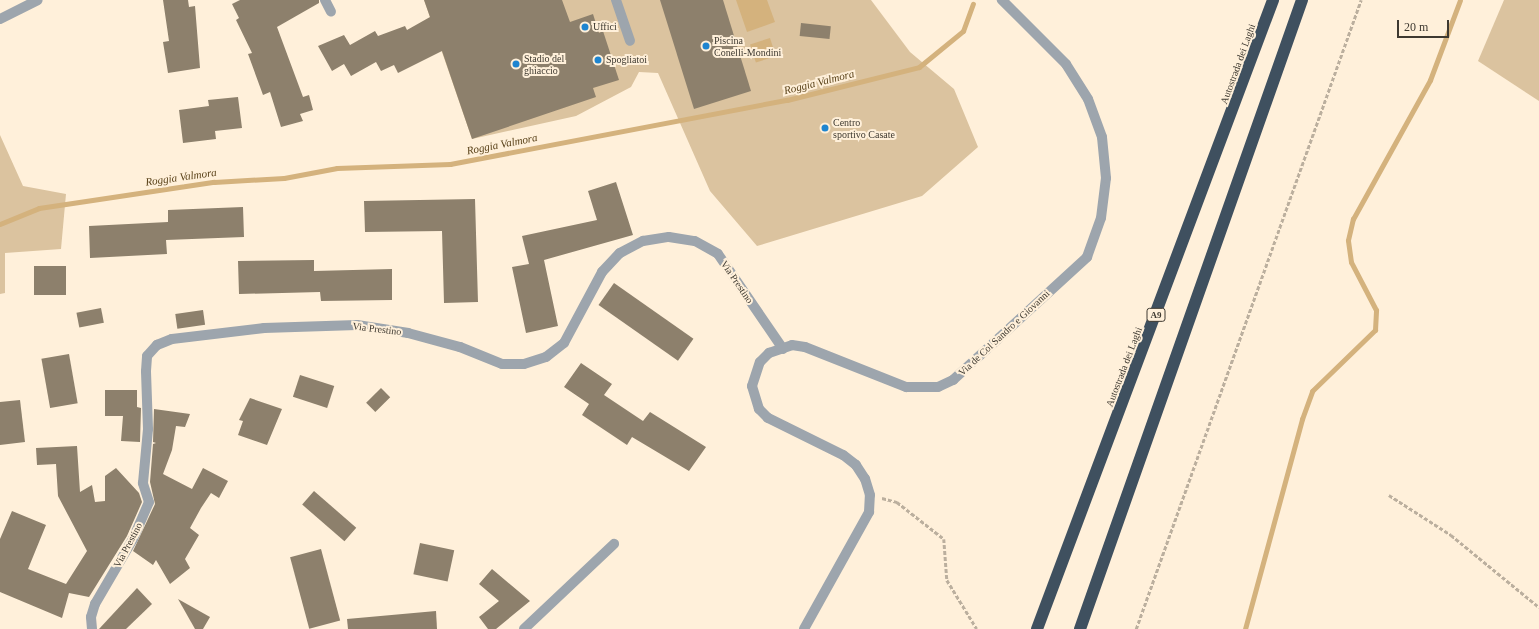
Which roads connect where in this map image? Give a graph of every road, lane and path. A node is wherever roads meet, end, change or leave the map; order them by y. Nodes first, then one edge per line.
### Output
1 (38, 0) edge
2 (325, 0) edge
3 (616, 0) edge
4 (1002, 0) edge
5 (1273, 0) edge
6 (1302, 0) edge
7 (1361, 0) edge
8 (331, 12) dead end
9 (0, 19) edge
10 (630, 40) dead end
11 (783, 349) junction
12 (870, 495) junction
13 (1389, 495) dead end
14 (614, 544) dead end
15 (1539, 608) edge
16 (92, 629) edge
17 (524, 629) edge
18 (804, 629) edge
19 (977, 629) edge
20 (1037, 629) edge
21 (1080, 629) edge
22 (1136, 629) edge

1 - 9 street
2 - 8 street
3 - 10 street
4 - 11 street, Via de Col Sandro e Giovanni
5 - 20 highway, Autostrada dei Laghi / A9
6 - 21 highway
7 - 22 path
11 - 12 street, Via de Col Sandro e Giovanni
11 - 16 street, Via Prestino
12 - 18 street, Via de Col Sandro e Giovanni
12 - 19 path
13 - 15 path
14 - 17 street

